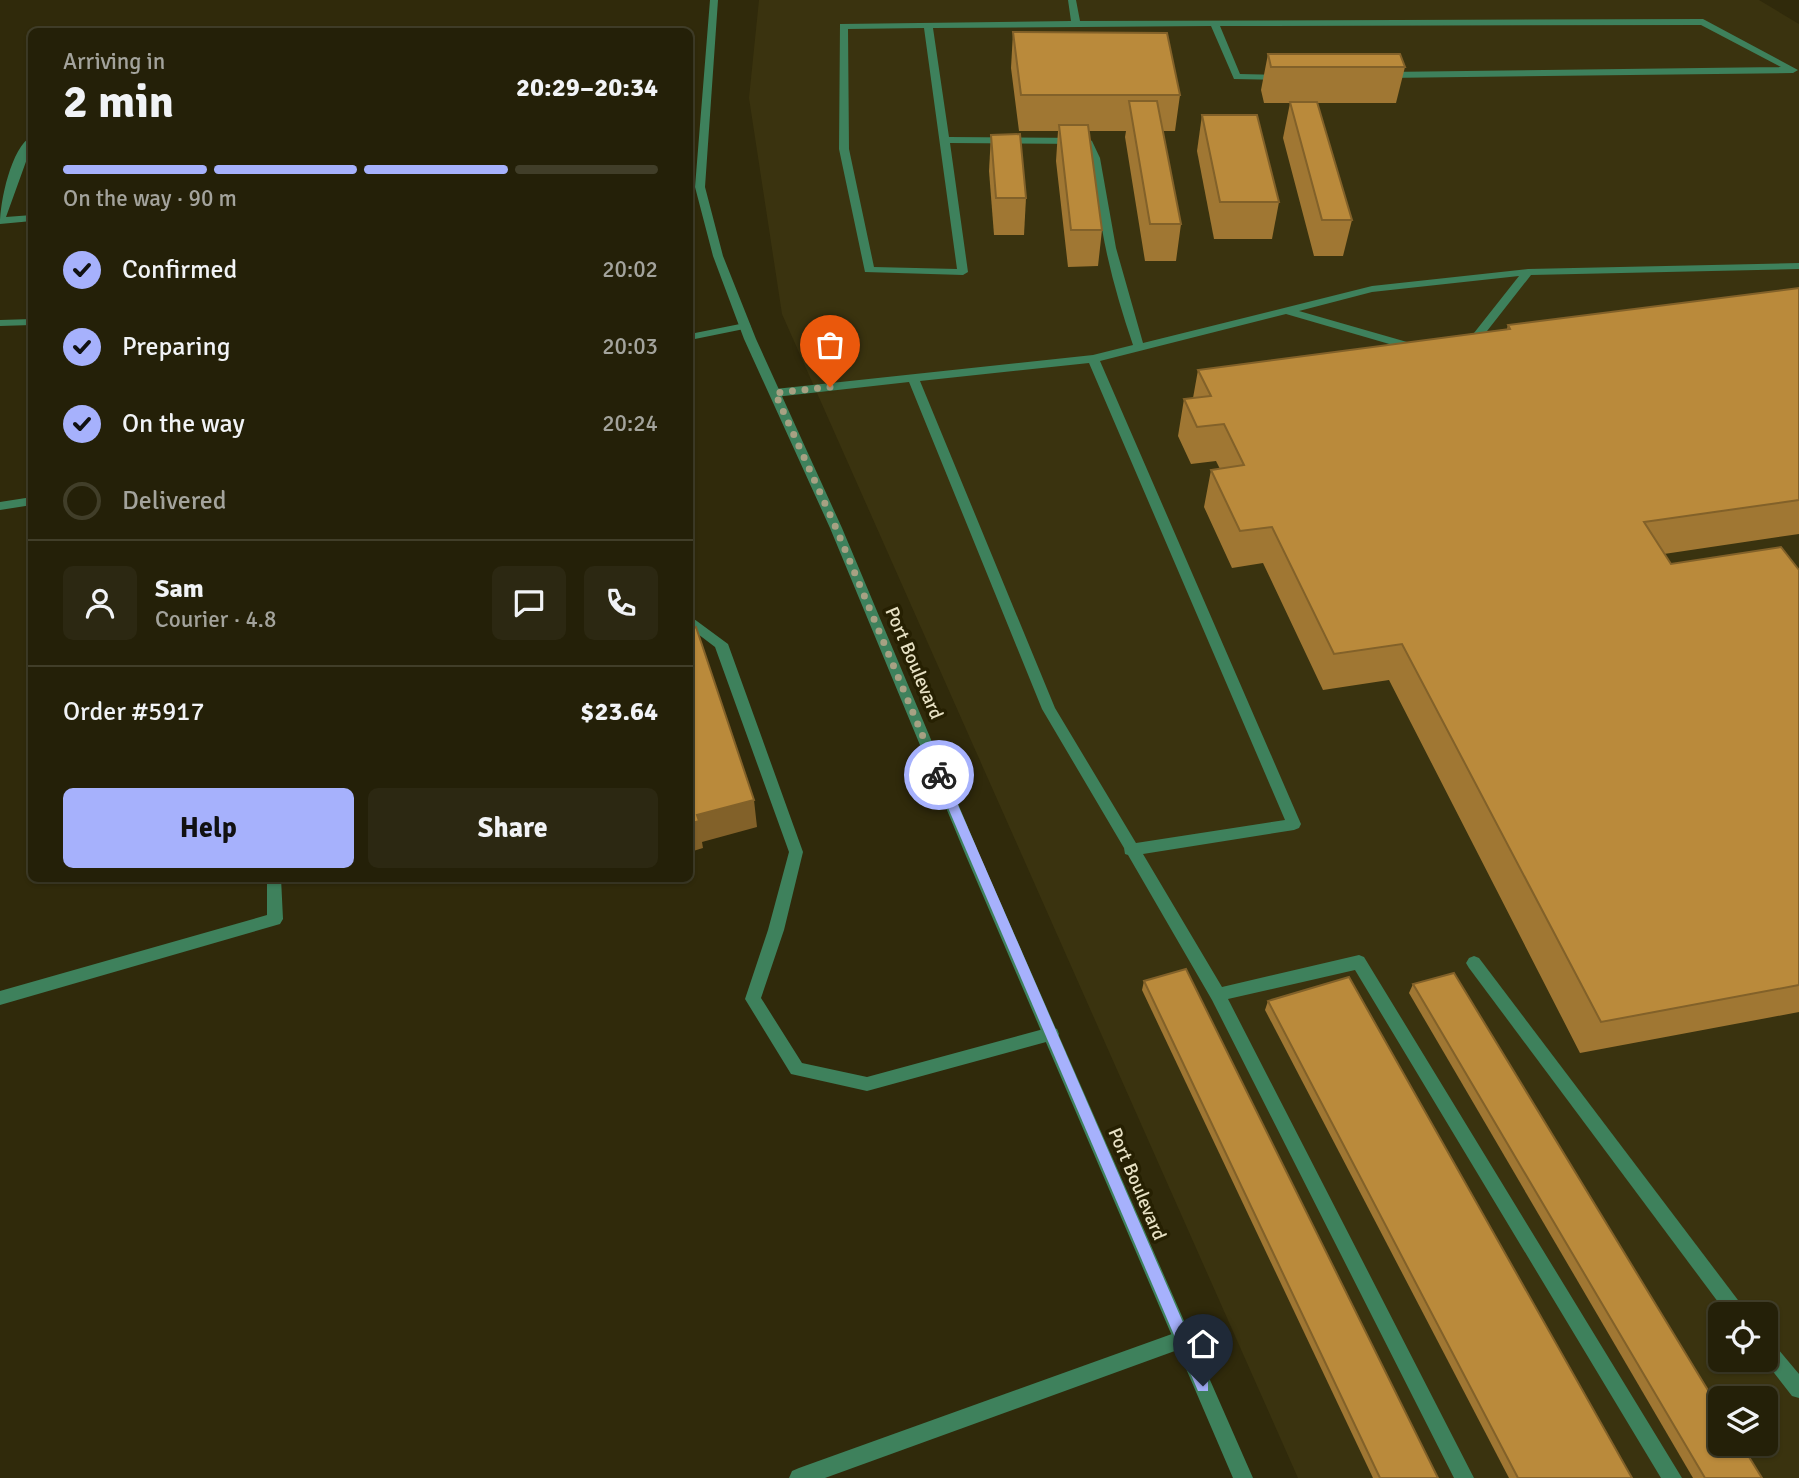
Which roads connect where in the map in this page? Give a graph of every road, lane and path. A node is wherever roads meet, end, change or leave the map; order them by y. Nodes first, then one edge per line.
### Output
1 (714, 0) edge
2 (1072, 0) edge
3 (1214, 23) junction
4 (1076, 24) junction
5 (928, 25) junction
6 (1376, 75) edge
7 (1293, 76) edge
8 (944, 140) junction
9 (28, 143) edge
10 (695, 188) edge
11 (28, 218) edge
12 (0, 220) edge
13 (1799, 266) edge
14 (1528, 272) junction
15 (1286, 310) junction
16 (28, 322) edge
17 (0, 323) edge
18 (745, 326) junction
19 (693, 336) edge
20 (1476, 338) edge
21 (1410, 346) edge
22 (1139, 348) junction
23 (1093, 359) junction
24 (913, 378) junction
25 (775, 393) junction
26 (28, 502) edge
27 (0, 506) edge
28 (693, 623) edge
29 (1130, 850) junction
30 (274, 882) edge
31 (1474, 964) dead end
32 (1218, 995) junction
33 (0, 998) edge
34 (1051, 1034) junction
35 (1729, 1302) edge
36 (1183, 1339) junction
37 (1778, 1363) edge
38 (1799, 1389) edge
39 (799, 1478) edge
40 (1243, 1478) edge
41 (1464, 1478) edge
42 (1672, 1478) edge

1 - 10 street, Port Boulevard
2 - 4 street
3 - 4 street
3 - 6 street
3 - 7 street
4 - 5 street
5 - 8 street
5 - 8 street
8 - 22 street
9 - 12 street
10 - 18 street, Port Boulevard
11 - 12 street
13 - 14 street
14 - 15 street
14 - 20 street
15 - 21 street
15 - 22 street
16 - 17 street
18 - 19 street
18 - 25 street, Port Boulevard
22 - 23 street
23 - 24 street
23 - 29 street
24 - 25 street
24 - 29 street
25 - 34 street, Port Boulevard
26 - 27 street
28 - 34 street
29 - 32 street
30 - 33 street
31 - 35 street
32 - 41 street
32 - 42 street
34 - 36 street, Port Boulevard
36 - 39 street
36 - 40 street, Port Boulevard
37 - 38 street

